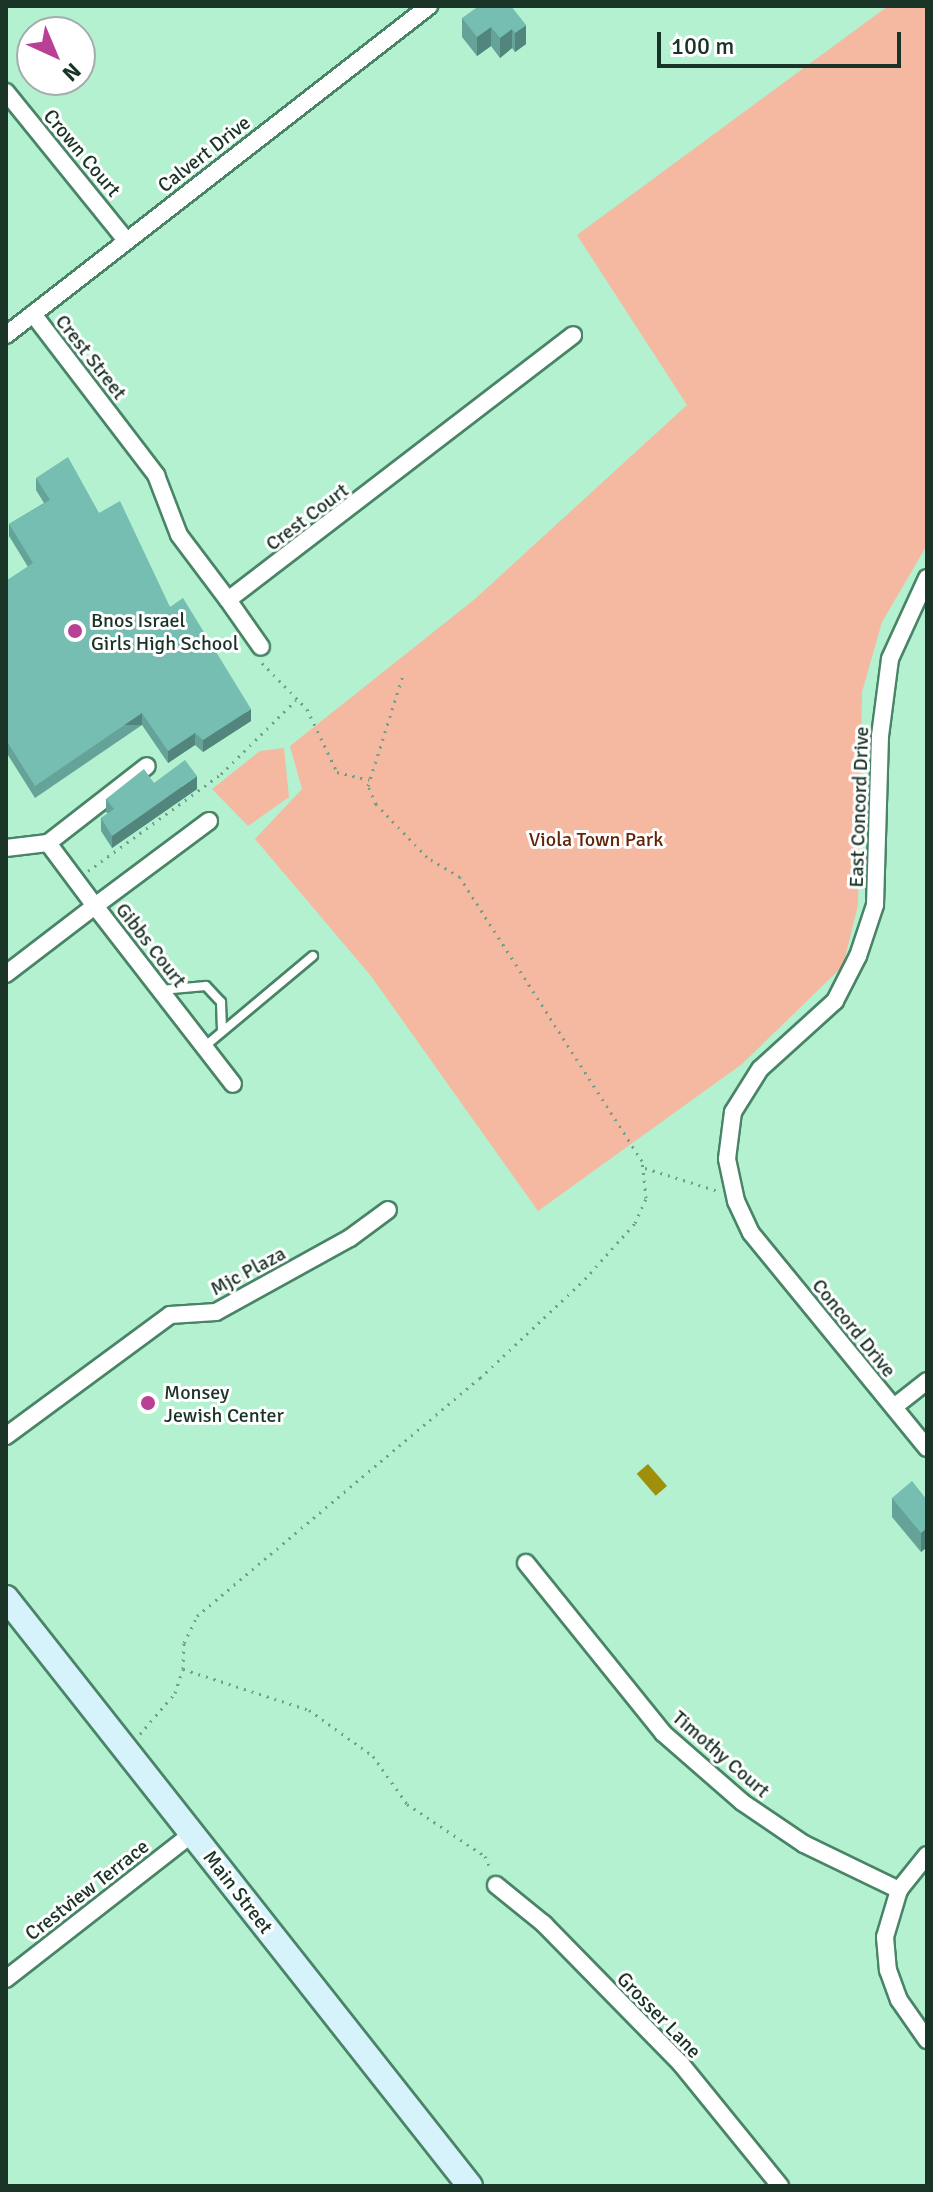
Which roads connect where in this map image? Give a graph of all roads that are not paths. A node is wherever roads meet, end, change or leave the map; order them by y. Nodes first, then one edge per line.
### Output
1 (429, 6) edge
2 (6, 92) edge
3 (126, 240) junction
4 (33, 314) junction
5 (6, 335) edge
6 (573, 335) dead end
7 (927, 578) edge
8 (228, 600) junction
9 (261, 647) road end
10 (147, 766) dead end
11 (209, 821) dead end
12 (48, 843) junction
13 (6, 848) edge
14 (95, 906) junction
15 (313, 956) dead end
16 (6, 974) edge
17 (160, 990) junction
18 (222, 1031) junction
19 (204, 1047) junction
20 (233, 1084) dead end
21 (388, 1210) dead end
22 (751, 1233) joint
23 (927, 1381) edge
24 (894, 1407) junction
25 (6, 1436) edge
26 (927, 1448) edge
27 (526, 1563) dead end
28 (6, 1598) edge
29 (193, 1833) junction
30 (927, 1855) edge
31 (496, 1885) road end
32 (899, 1890) junction
33 (6, 1979) edge
34 (927, 2040) edge
35 (468, 2185) edge
36 (780, 2186) edge

1 - 3 street, Calvert Drive
2 - 3 street, Crown Court
3 - 4 street, Calvert Drive
4 - 5 street, Calvert Drive
4 - 8 street, Crest Street
6 - 8 street, Crest Court
7 - 22 street, East Concord Drive
8 - 9 street
10 - 12 street
11 - 14 street, Gibbs Court
12 - 13 street
12 - 14 street
14 - 16 street
14 - 17 street, Gibbs Court
15 - 18 lane
17 - 18 lane
17 - 19 street, Gibbs Court
18 - 19 lane
19 - 20 street, Gibbs Court
21 - 25 street, Mjc Plaza
22 - 24 street, Concord Drive
23 - 24 street
24 - 26 street, Concord Drive
27 - 32 street, Timothy Court
28 - 29 main road, Main Street
29 - 33 street, Crestview Terrace
29 - 35 main road, Main Street
30 - 32 street
31 - 36 street, Grosser Lane
32 - 34 street

